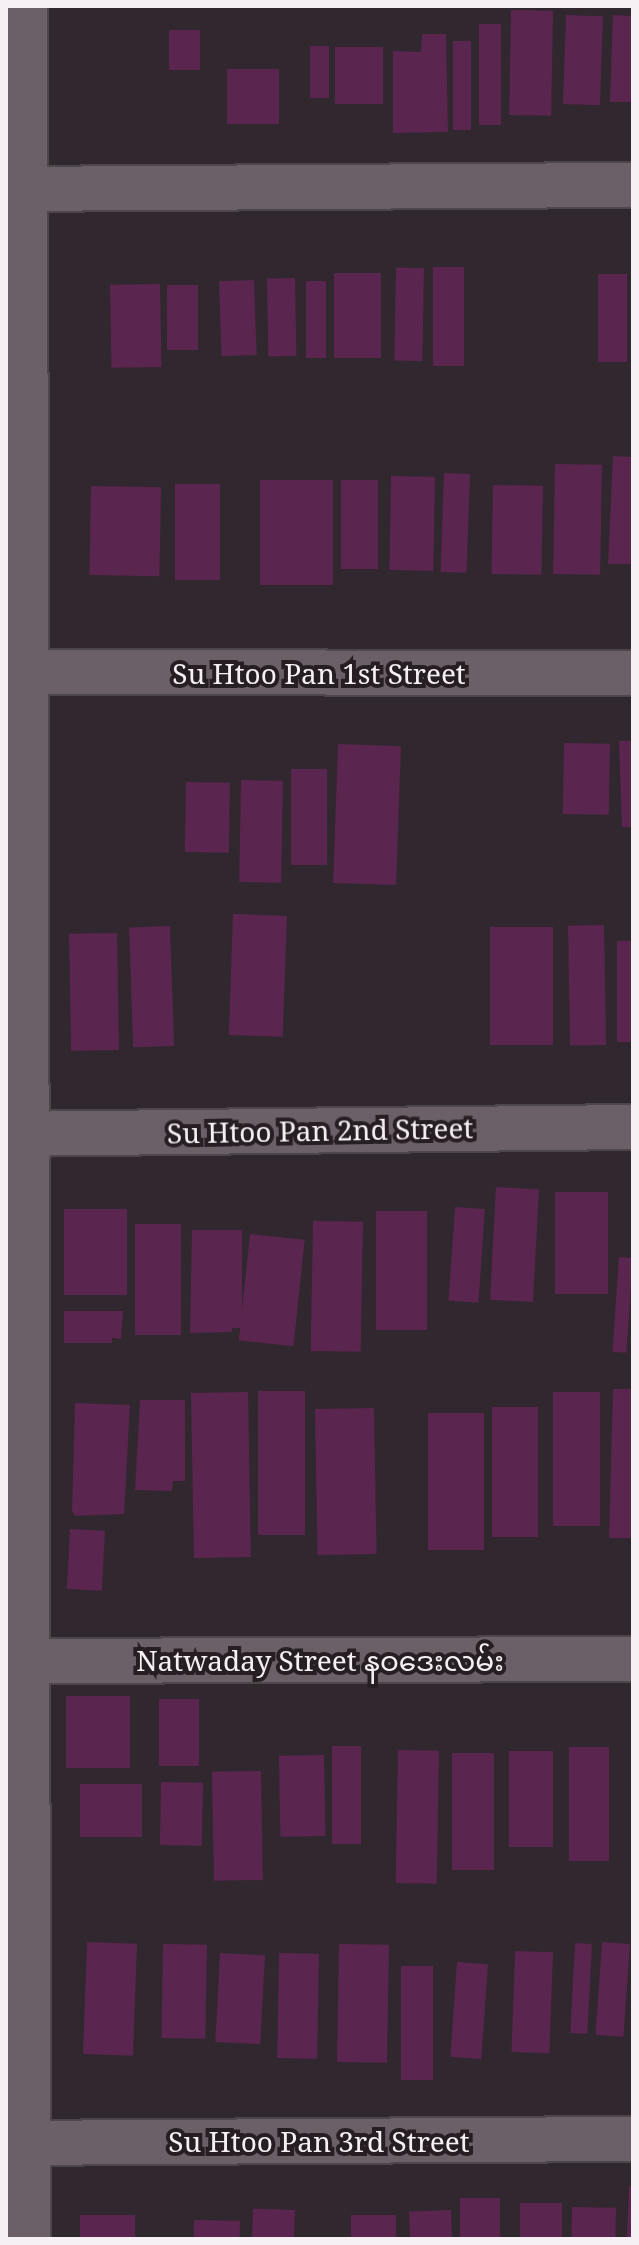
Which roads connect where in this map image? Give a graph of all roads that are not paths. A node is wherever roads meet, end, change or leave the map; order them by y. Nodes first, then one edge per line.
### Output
1 (25, 6) edge
2 (633, 185) edge
3 (16, 189) edge
4 (16, 672) edge
5 (633, 673) edge
6 (633, 1127) edge
7 (16, 1134) edge
8 (633, 1659) edge
9 (16, 1661) edge
10 (633, 2139) edge
11 (17, 2143) edge
12 (28, 2239) edge

1 - 3 street
2 - 3 street
3 - 4 street
4 - 5 street, Su Htoo Pan 1st Street
4 - 7 street
6 - 7 street, Su Htoo Pan 2nd Street
7 - 9 street
8 - 9 street, Natwaday Street နဝဒေးလမ်း
9 - 11 street
10 - 11 street, Su Htoo Pan 3rd Street
11 - 12 street

